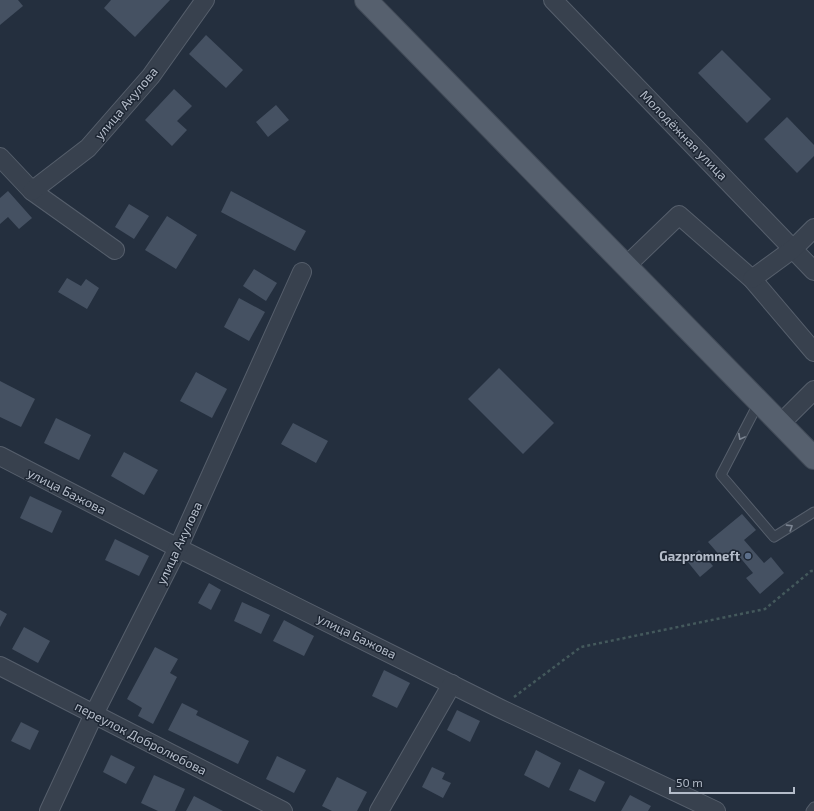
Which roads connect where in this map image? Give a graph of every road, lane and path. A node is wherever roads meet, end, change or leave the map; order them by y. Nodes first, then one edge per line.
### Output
1 (205, 0) edge
2 (366, 0) edge
3 (553, 0) edge
4 (0, 157) edge
5 (32, 191) junction
6 (814, 228) edge
7 (793, 249) junction
8 (115, 250) dead end
9 (626, 266) junction
10 (814, 271) edge
11 (302, 272) dead end
12 (752, 279) junction
13 (814, 352) edge
14 (814, 390) edge
15 (759, 402) junction
16 (780, 424) junction
17 (0, 456) edge
18 (814, 458) edge
19 (814, 512) edge
20 (178, 548) junction
21 (814, 571) edge
22 (0, 666) edge
23 (452, 684) junction
24 (499, 708) junction
25 (94, 714) junction
26 (814, 807) edge
27 (49, 811) edge
28 (283, 811) edge
29 (380, 811) edge
30 (716, 811) edge
31 (811, 811) edge

1 - 5 street, улица Акулова
2 - 9 main road
3 - 7 street, Молодёжная улица
4 - 5 street
5 - 8 street
6 - 7 street
7 - 10 street, Молодёжная улица
7 - 12 street
9 - 12 street
9 - 15 main road
11 - 20 street, улица Акулова
12 - 13 street
14 - 16 street
15 - 16 main road
15 -> 19 lane
16 - 18 main road
17 - 20 street, улица Бажова
20 - 23 street, улица Бажова
20 - 25 street, улица Акулова
21 - 24 path
22 - 25 street, переулок Добролюбова
23 - 24 street, улица Бажова
23 - 29 street
24 - 30 street, улица Бажова
25 - 27 street, улица Акулова
25 - 28 street, переулок Добролюбова
26 - 31 lane

